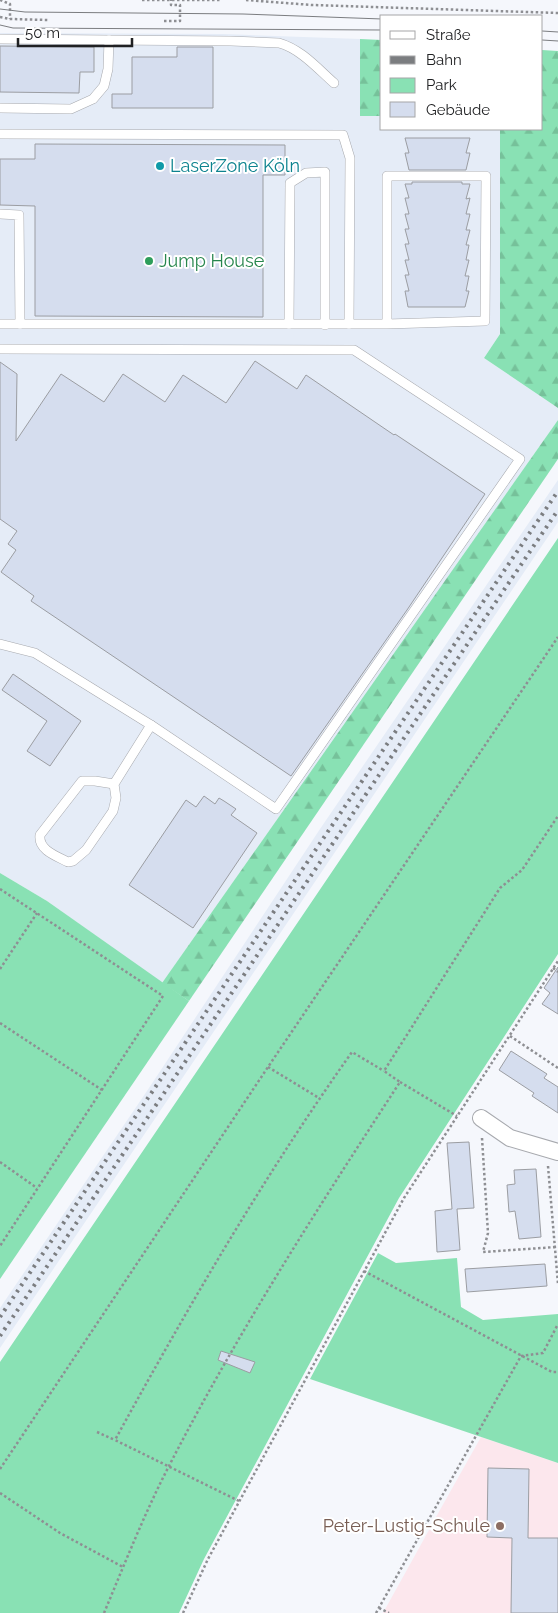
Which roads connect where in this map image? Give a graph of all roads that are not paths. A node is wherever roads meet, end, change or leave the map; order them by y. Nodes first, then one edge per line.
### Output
1 (0, 39) edge
2 (109, 40) junction
3 (334, 83) dead end
4 (0, 108) edge
5 (0, 134) edge
6 (0, 214) edge
7 (0, 324) edge
8 (20, 324) junction
9 (289, 324) junction
10 (349, 324) junction
11 (387, 324) junction
12 (325, 325) junction
13 (0, 349) edge
14 (0, 644) edge
15 (151, 725) junction
16 (114, 784) junction
17 (481, 1118) road end
18 (552, 1151) edge

1 - 2 lane
2 - 3 lane
2 - 4 lane
5 - 10 lane
6 - 8 lane
7 - 8 lane
8 - 9 lane
9 - 12 lane
9 - 12 lane
10 - 11 lane
10 - 12 lane
11 - 11 lane
13 - 15 lane
14 - 15 lane
15 - 16 lane
16 - 16 lane
17 - 18 street

